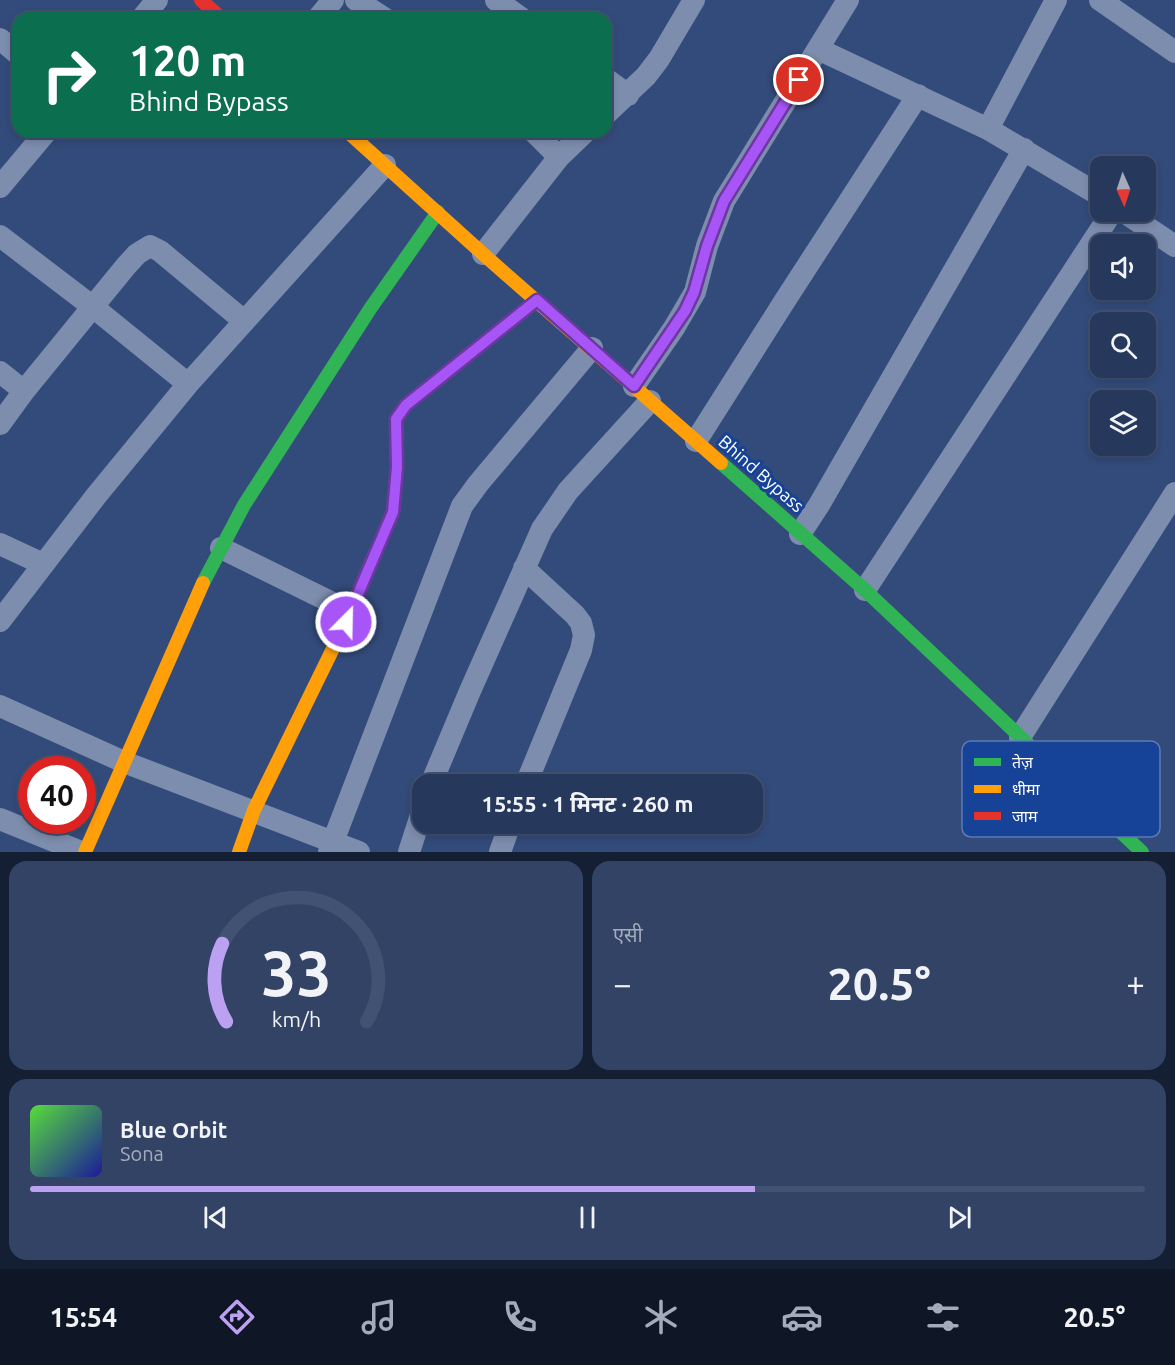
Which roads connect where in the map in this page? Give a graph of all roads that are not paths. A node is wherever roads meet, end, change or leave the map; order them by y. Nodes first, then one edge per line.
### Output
1 (157, 0) edge
2 (201, 0) edge
3 (333, 0) edge
4 (356, 0) edge
5 (496, 0) edge
6 (694, 0) edge
7 (848, 0) edge
8 (1056, 0) edge
9 (1100, 0) edge
10 (147, 12) edge
11 (214, 12) edge
12 (323, 12) edge
13 (375, 12) edge
14 (513, 12) edge
15 (0, 39) edge
16 (12, 49) edge
17 (818, 49) junction
18 (1175, 52) edge
19 (612, 83) edge
20 (628, 95) junction
21 (918, 95) junction
22 (612, 109) edge
23 (988, 129) junction
24 (41, 138) edge
25 (355, 138) edge
26 (540, 138) edge
27 (579, 138) edge
28 (1023, 148) junction
29 (560, 157) junction
30 (385, 165) junction
31 (0, 187) edge
32 (1090, 189) edge
33 (438, 212) junction
34 (1105, 222) edge
35 (1139, 222) edge
36 (0, 236) edge
37 (1175, 246) edge
38 (483, 254) junction
39 (537, 300) junction
40 (93, 307) junction
41 (244, 321) junction
42 (592, 348) junction
43 (0, 372) edge
44 (188, 384) junction
45 (634, 386) junction
46 (24, 391) junction
47 (650, 401) junction
48 (0, 424) edge
49 (696, 441) junction
50 (1175, 493) edge
51 (800, 534) junction
52 (0, 544) edge
53 (220, 548) junction
54 (43, 564) junction
55 (524, 568) junction
56 (865, 590) junction
57 (351, 612) junction
58 (0, 621) edge
59 (0, 706) edge
60 (1020, 737) junction
61 (1024, 741) edge
62 (124, 762) junction
63 (435, 774) edge
64 (530, 774) edge
65 (254, 810) junction
66 (0, 819) edge
67 (415, 834) edge
68 (506, 834) edge
69 (1126, 837) edge
70 (331, 847) edge
71 (83, 852) edge
72 (239, 852) edge
73 (359, 852) edge
74 (409, 852) edge
75 (500, 852) edge
76 (1142, 852) edge

1 - 10 street
2 - 11 street
3 - 12 street
4 - 13 street
5 - 14 street
6 - 20 street
7 - 17 street
8 - 23 street
9 - 18 street
15 - 16 street
17 - 21 street
17 - 45 street
19 - 20 street
20 - 22 street
21 - 23 street
21 - 49 street
23 - 28 street
24 - 31 street
25 - 30 street, Bhind Bypass
26 - 29 street
27 - 29 street
28 - 32 street
28 - 51 street
29 - 38 street
30 - 33 street, Bhind Bypass
30 - 41 street
33 - 38 street, Bhind Bypass
33 - 53 street
34 - 56 street
35 - 37 street
36 - 40 street
38 - 39 street, Bhind Bypass
39 - 42 street, Bhind Bypass
39 - 57 street
40 - 41 street
40 - 44 street
40 - 46 street
41 - 44 street
42 - 45 street, Bhind Bypass
42 - 70 street
43 - 46 street
44 - 54 street
45 - 47 street, Bhind Bypass
46 - 48 street
47 - 49 street, Bhind Bypass
47 - 55 street
49 - 51 street, Bhind Bypass
50 - 60 street
51 - 56 street, Bhind Bypass
52 - 54 street
53 - 57 street
53 - 62 street
54 - 58 street
55 - 63 street
55 - 64 street
56 - 60 street, Bhind Bypass
57 - 65 street
59 - 62 street
60 - 61 street, Bhind Bypass
62 - 65 street
62 - 71 street
65 - 70 street
65 - 72 street
66 - 71 street
67 - 74 street
68 - 75 street
69 - 76 street, Bhind Bypass
70 - 73 street

